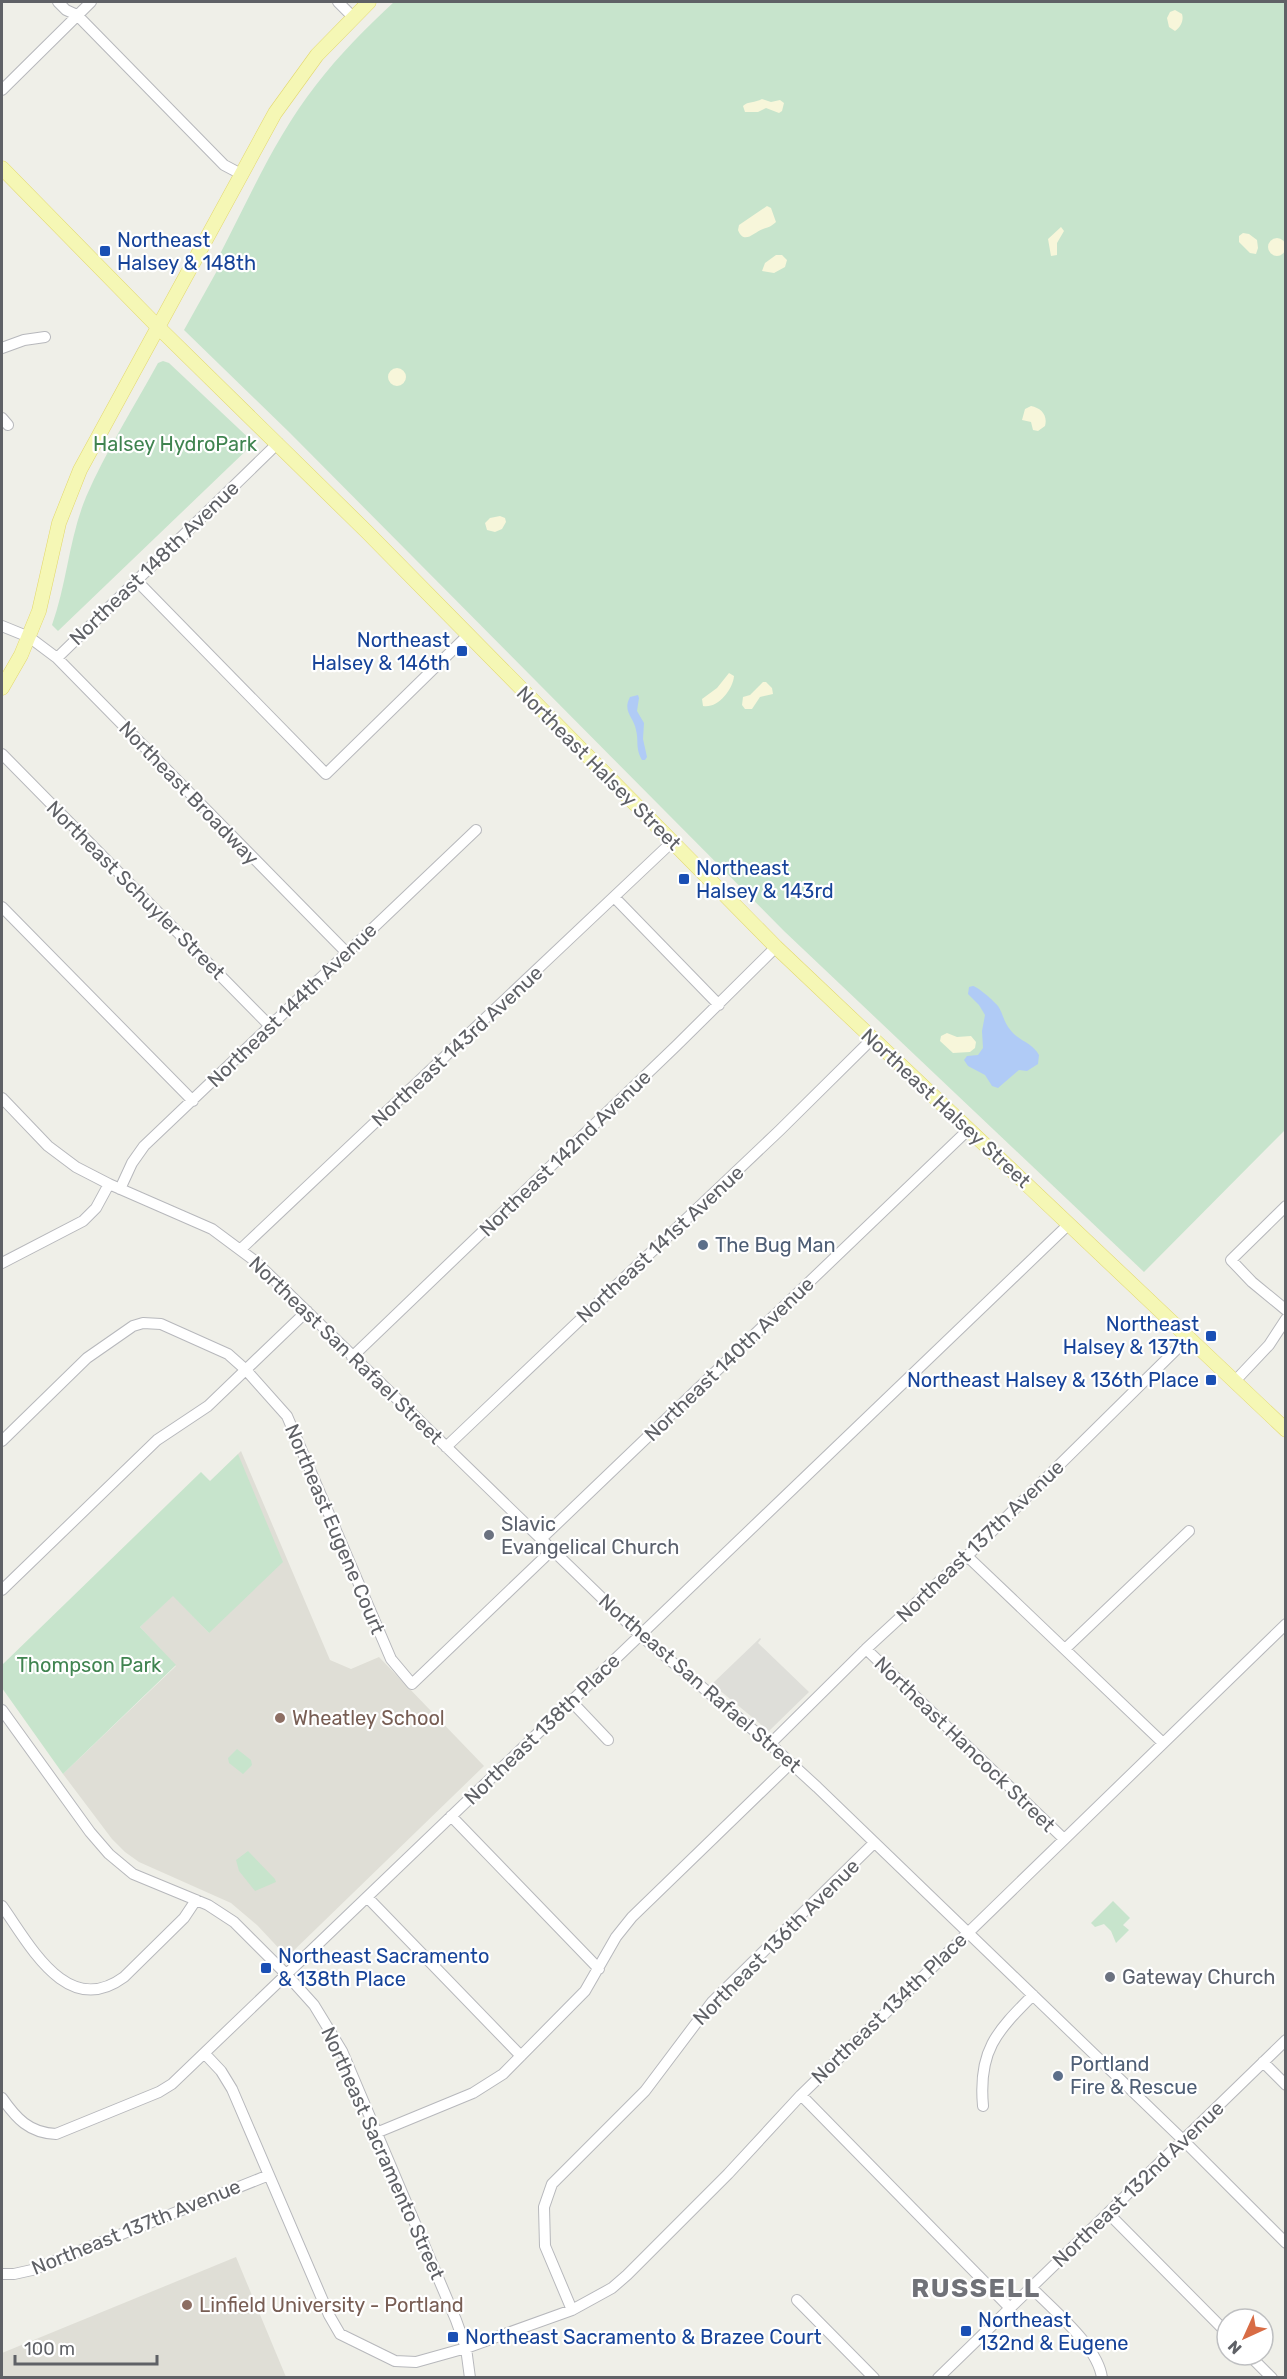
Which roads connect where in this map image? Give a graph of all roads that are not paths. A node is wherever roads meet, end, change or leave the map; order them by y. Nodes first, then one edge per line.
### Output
1 (58, 2) edge
2 (91, 2) edge
3 (338, 2) edge
4 (369, 2) edge
5 (77, 15) junction
6 (353, 16) junction
7 (2, 90) edge
8 (2, 168) edge
9 (241, 174) junction
10 (158, 327) junction
11 (45, 337) dead end
12 (2, 348) edge
13 (278, 443) junction
14 (136, 580) junction
15 (2, 626) edge
16 (468, 635) junction
17 (29, 637) junction
18 (57, 658) junction
19 (2, 688) edge
20 (2, 754) edge
21 (476, 830) dead end
22 (672, 842) junction
23 (615, 898) junction
24 (2, 907) edge
25 (776, 947) junction
26 (346, 953) junction
27 (719, 1005) junction
28 (270, 1026) junction
29 (872, 1039) junction
30 (2, 1098) edge
31 (193, 1101) junction
32 (969, 1129) junction
33 (109, 1184) junction
34 (120, 1189) junction
35 (1286, 1206) edge
36 (1069, 1224) junction
37 (241, 1249) junction
38 (2, 1263) edge
39 (1286, 1310) edge
40 (307, 1311) junction
41 (1286, 1319) edge
42 (1188, 1337) junction
43 (352, 1357) junction
44 (246, 1370) junction
45 (1235, 1381) junction
46 (1286, 1430) edge
47 (2, 1441) edge
48 (446, 1447) junction
49 (1188, 1531) dead end
50 (541, 1539) junction
51 (552, 1550) junction
52 (967, 1556) junction
53 (2, 1590) edge
54 (1286, 1624) edge
55 (640, 1635) junction
56 (866, 1649) junction
57 (1065, 1649) junction
58 (571, 1701) junction
59 (2, 1710) edge
60 (608, 1740) dead end
61 (1163, 1743) junction
62 (770, 1744) junction
63 (791, 1763) junction
64 (451, 1816) junction
65 (1064, 1839) junction
66 (874, 1843) junction
67 (367, 1897) junction
68 (196, 1900) junction
69 (2, 1906) edge
70 (967, 1932) junction
71 (599, 1969) junction
72 (287, 1975) junction
73 (1033, 1995) junction
74 (1286, 2040) edge
75 (205, 2054) junction
76 (521, 2056) junction
77 (1263, 2062) junction
78 (1286, 2085) edge
79 (801, 2095) junction
80 (2, 2098) edge
81 (983, 2106) dead end
82 (376, 2133) junction
83 (1183, 2140) junction
84 (269, 2175) junction
85 (1108, 2213) junction
86 (1286, 2243) edge
87 (2, 2274) edge
88 (1031, 2288) junction
89 (797, 2300) dead end
90 (1010, 2308) junction
91 (572, 2310) junction
92 (1215, 2321) edge
93 (466, 2348) junction
94 (1261, 2367) edge
95 (470, 2378) edge
96 (874, 2378) edge
97 (939, 2378) edge
98 (1102, 2378) edge
99 (1272, 2378) edge

1 - 5 street
2 - 5 street
3 - 6 street
4 - 6 main road
5 - 7 street
5 - 9 street
6 - 9 main road
8 - 10 main road, Northeast Halsey Street
9 - 10 main road
10 - 13 main road, Northeast Halsey Street
10 - 17 main road
11 - 12 street
13 - 14 street, Northeast 148th Avenue
13 - 16 main road, Northeast Halsey Street
14 - 16 street
14 - 18 street, Northeast 148th Avenue
15 - 17 street
16 - 22 main road, Northeast Halsey Street
17 - 18 street, Northeast Broadway
17 - 19 main road
18 - 26 street, Northeast Broadway
20 - 28 street, Northeast Schuyler Street
21 - 26 street, Northeast 144th Avenue
22 - 23 street, Northeast 143rd Avenue
22 - 25 main road, Northeast Halsey Street
23 - 27 street
23 - 37 street, Northeast 143rd Avenue
24 - 31 street
25 - 27 street, Northeast 142nd Avenue
25 - 29 main road, Northeast Halsey Street
26 - 28 street, Northeast 144th Avenue
27 - 43 street, Northeast 142nd Avenue
28 - 31 street, Northeast 144th Avenue
29 - 32 main road, Northeast Halsey Street
29 - 48 street, Northeast 141st Avenue
30 - 33 street, Northeast San Rafael Street
31 - 34 street, Northeast 144th Avenue
32 - 36 main road, Northeast Halsey Street
32 - 50 street, Northeast 140th Avenue
33 - 34 street, Northeast San Rafael Street
33 - 38 street
34 - 37 street, Northeast San Rafael Street
35 - 39 street
36 - 42 main road, Northeast Halsey Street
36 - 55 street, Northeast 138th Place
37 - 40 street, Northeast San Rafael Street
40 - 43 street, Northeast San Rafael Street
40 - 44 street
41 - 45 street
42 - 45 main road, Northeast Halsey Street
42 - 52 street, Northeast 137th Avenue
43 - 48 street, Northeast San Rafael Street
44 - 47 street, Northeast Eugene Court
44 - 51 street, Northeast Eugene Court
44 - 53 street
45 - 46 main road, Northeast Halsey Street
48 - 50 street, Northeast San Rafael Street
49 - 57 street
50 - 51 street, Northeast San Rafael Street
51 - 55 street, Northeast San Rafael Street
52 - 56 street, Northeast 137th Avenue
52 - 57 street
54 - 61 street, Northeast 134th Place
55 - 58 street, Northeast 138th Place
55 - 62 street, Northeast San Rafael Street
56 - 62 street, Northeast 137th Avenue
56 - 65 street, Northeast Hancock Street
57 - 61 street
58 - 60 street
58 - 64 street, Northeast 138th Place
59 - 68 street, Northeast Sacramento Street
61 - 65 street, Northeast 134th Place
62 - 63 street, Northeast San Rafael Street
63 - 66 street, Northeast San Rafael Street
63 - 71 street
64 - 67 street, Northeast 138th Place
64 - 71 street
65 - 70 street, Northeast 134th Place
66 - 70 street, Northeast San Rafael Street
66 - 91 street, Northeast 136th Avenue
67 - 72 street, Northeast 138th Place
67 - 76 street
68 - 69 street
68 - 72 street, Northeast Sacramento Street
70 - 73 street, Northeast San Rafael Street
70 - 79 street, Northeast 134th Place
71 - 76 street
72 - 75 street, Northeast 138th Place
72 - 82 street, Northeast Sacramento Street
73 - 81 street
73 - 83 street, Northeast San Rafael Street
74 - 77 street, Northeast 132nd Avenue
75 - 80 street, Northeast 138th Place
75 - 84 street, Northeast 134th Place
76 - 82 street
77 - 78 street
77 - 83 street, Northeast 132nd Avenue
79 - 90 street
79 - 91 street, Northeast 134th Place
82 - 93 street, Northeast Sacramento Street
83 - 85 street, Northeast 132nd Avenue
83 - 86 street, Northeast San Rafael Street
84 - 87 street, Northeast 137th Avenue
84 - 93 street, Northeast 134th Place
85 - 88 street, Northeast 132nd Avenue
85 - 92 street
88 - 90 street, Northeast 132nd Avenue
88 - 98 street
89 - 96 street
90 - 97 street, Northeast 132nd Avenue
91 - 93 street, Northeast 134th Place
93 - 95 street, Northeast Sacramento Street
94 - 99 street

